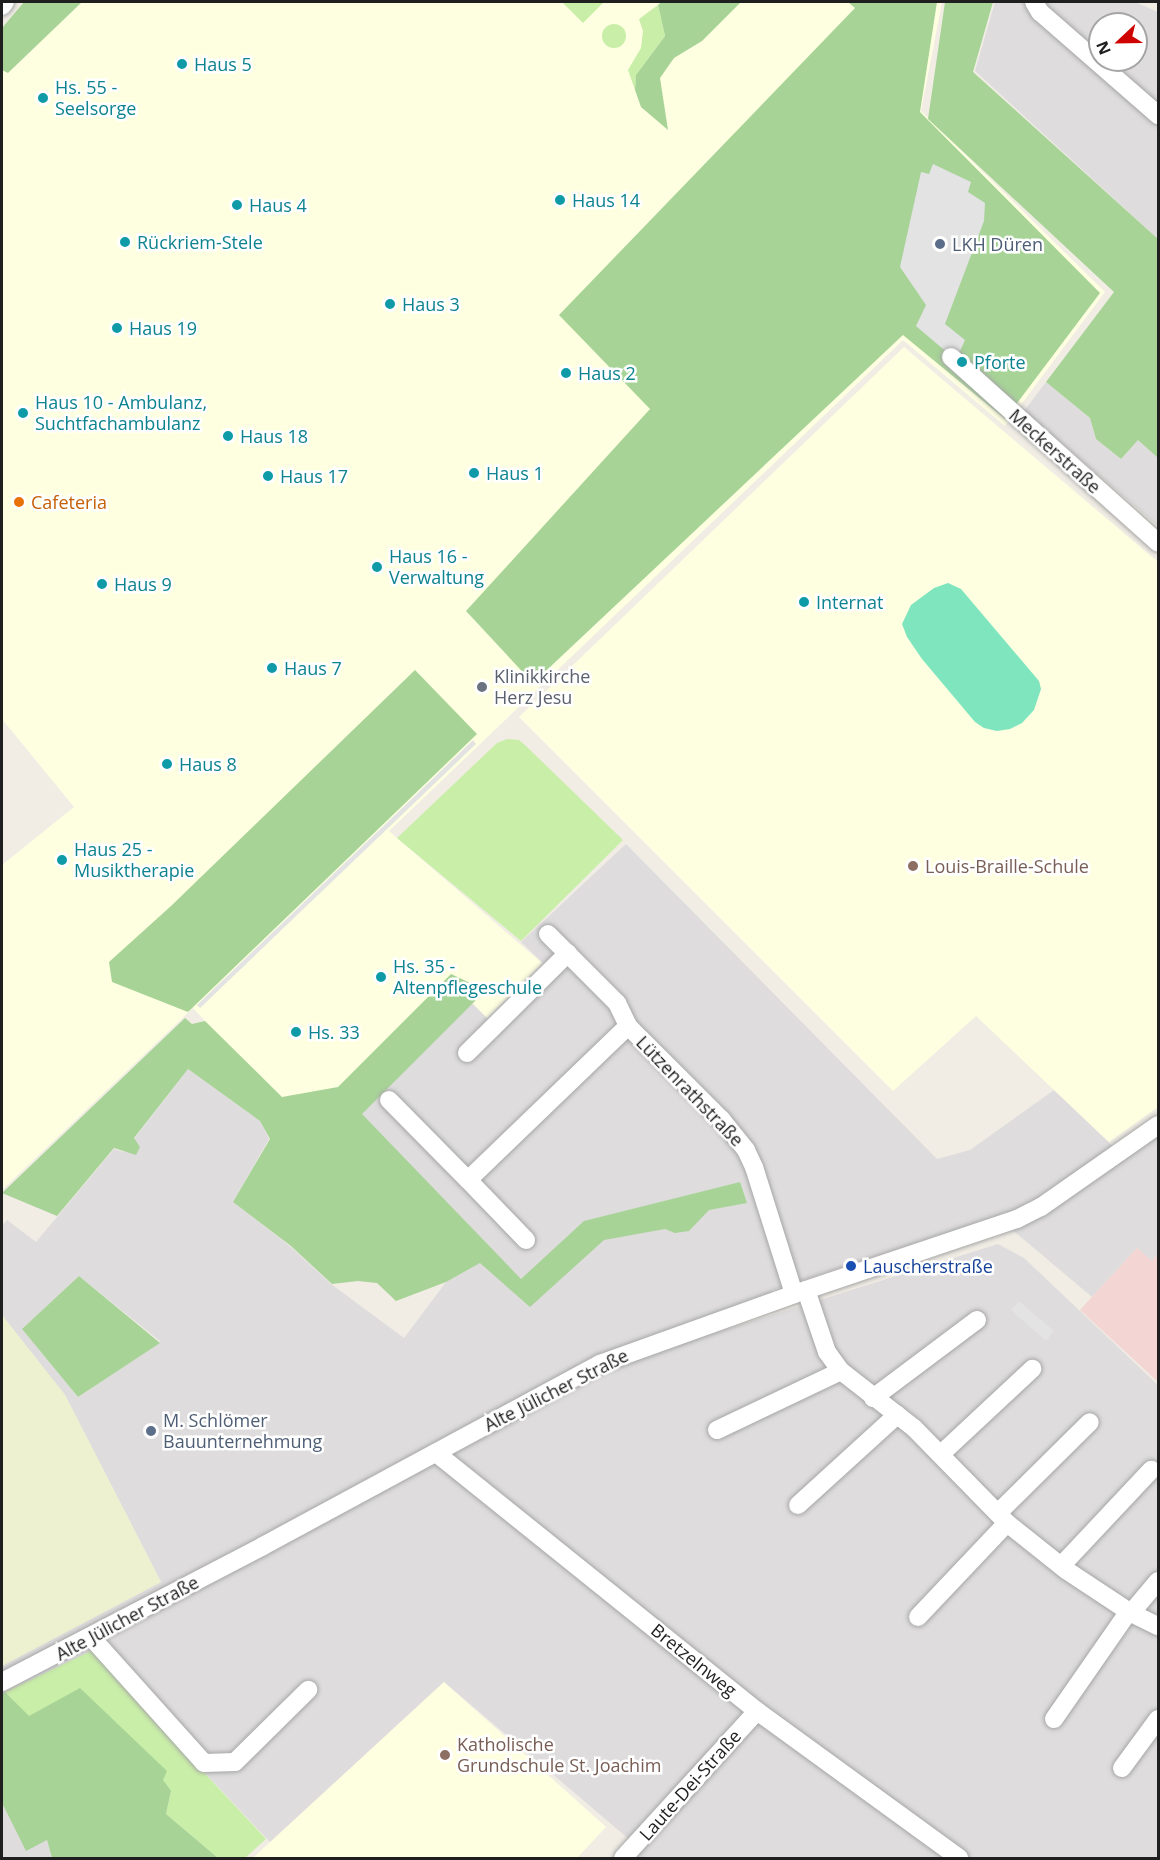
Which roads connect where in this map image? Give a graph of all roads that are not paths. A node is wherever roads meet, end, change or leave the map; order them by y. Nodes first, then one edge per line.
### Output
1 (5, 2) edge
2 (1034, 2) edge
3 (2, 6) edge
4 (1158, 115) edge
5 (951, 357) dead end
6 (1158, 543) edge
7 (548, 934) dead end
8 (568, 953) junction
9 (628, 1026) junction
10 (467, 1053) dead end
11 (389, 1100) dead end
12 (1158, 1125) edge
13 (468, 1180) junction
14 (526, 1240) dead end
15 (800, 1292) junction
16 (977, 1320) dead end
17 (1032, 1369) dead end
18 (841, 1371) junction
19 (873, 1398) junction
20 (897, 1415) junction
21 (1090, 1422) dead end
22 (717, 1430) dead end
23 (436, 1453) junction
24 (941, 1454) junction
25 (1151, 1470) dead end
26 (798, 1505) dead end
27 (1003, 1518) junction
28 (1061, 1566) junction
29 (1158, 1581) edge
30 (1130, 1612) junction
31 (918, 1617) dead end
32 (1158, 1626) edge
33 (91, 1637) junction
34 (2, 1682) edge
35 (308, 1690) dead end
36 (757, 1711) junction
37 (1054, 1719) dead end
38 (1158, 1719) edge
39 (1122, 1768) dead end
40 (623, 1858) edge
41 (958, 1858) edge

1 - 3 street
2 - 4 street
5 - 6 street, Meckerstraße
7 - 8 street, Lützenrathstraße
8 - 9 street, Lützenrathstraße
8 - 10 street
9 - 13 street, Lützenrathstraße
9 - 15 street, Lützenrathstraße
11 - 13 street
12 - 15 street, Alte Jülicher Straße
13 - 14 street
15 - 18 street
15 - 23 street, Alte Jülicher Straße
16 - 19 street
17 - 24 street
18 - 19 street
18 - 22 street
19 - 20 street
20 - 24 street
20 - 26 street
21 - 27 street
23 - 33 street, Alte Jülicher Straße
23 - 36 street, Bretzelnweg
24 - 27 street
25 - 28 street
27 - 28 street
27 - 31 street
28 - 30 street
29 - 30 street
30 - 32 street
30 - 37 street
33 - 34 street, Alte Jülicher Straße
33 - 35 street
36 - 40 street, Laute-Dei-Straße
36 - 41 street, Bretzelnweg
38 - 39 street

